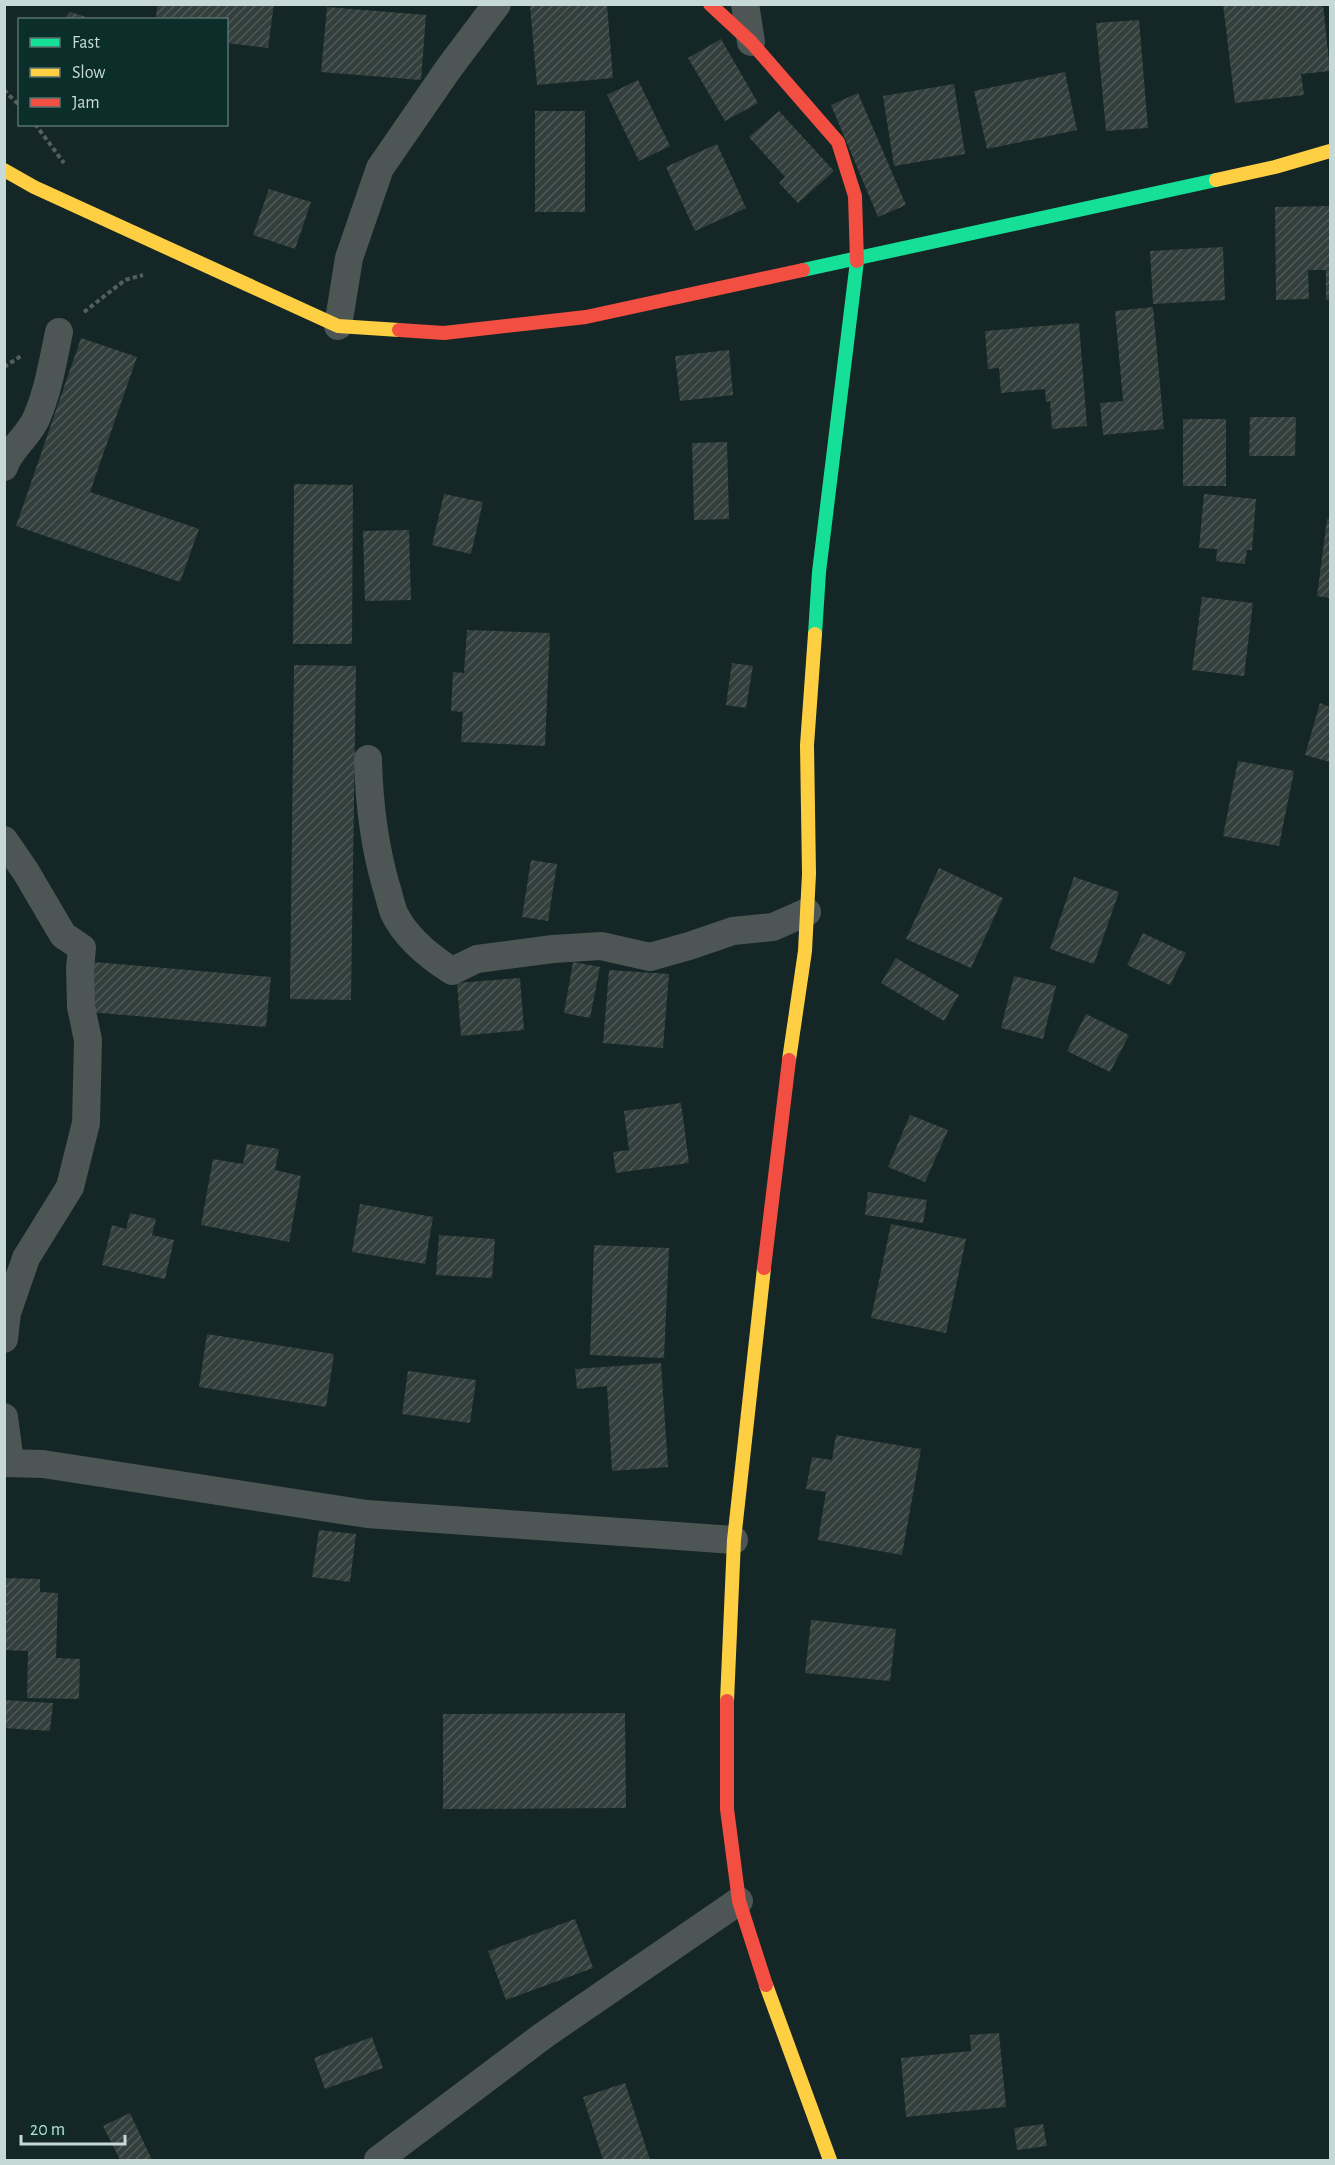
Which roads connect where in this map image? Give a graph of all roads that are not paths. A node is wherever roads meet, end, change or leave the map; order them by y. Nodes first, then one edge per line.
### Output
1 (497, 4) edge
2 (710, 4) edge
3 (745, 4) edge
4 (751, 42) junction
5 (1330, 151) edge
6 (4, 170) edge
7 (857, 258) junction
8 (338, 326) junction
9 (59, 332) road end
10 (4, 467) edge
11 (368, 759) dead end
12 (4, 840) edge
13 (807, 912) junction
14 (4, 1339) edge
15 (4, 1417) edge
16 (7, 1463) edge
17 (734, 1539) junction
18 (739, 1901) junction
19 (378, 2160) edge
20 (830, 2160) edge

1 - 8 street
2 - 4 street
3 - 4 street
4 - 7 street
5 - 7 street
6 - 8 street
7 - 8 street
7 - 13 street
9 - 10 street
11 - 13 street
12 - 14 street
13 - 17 street
15 - 16 street
16 - 17 street
17 - 18 street
18 - 19 street
18 - 20 street

